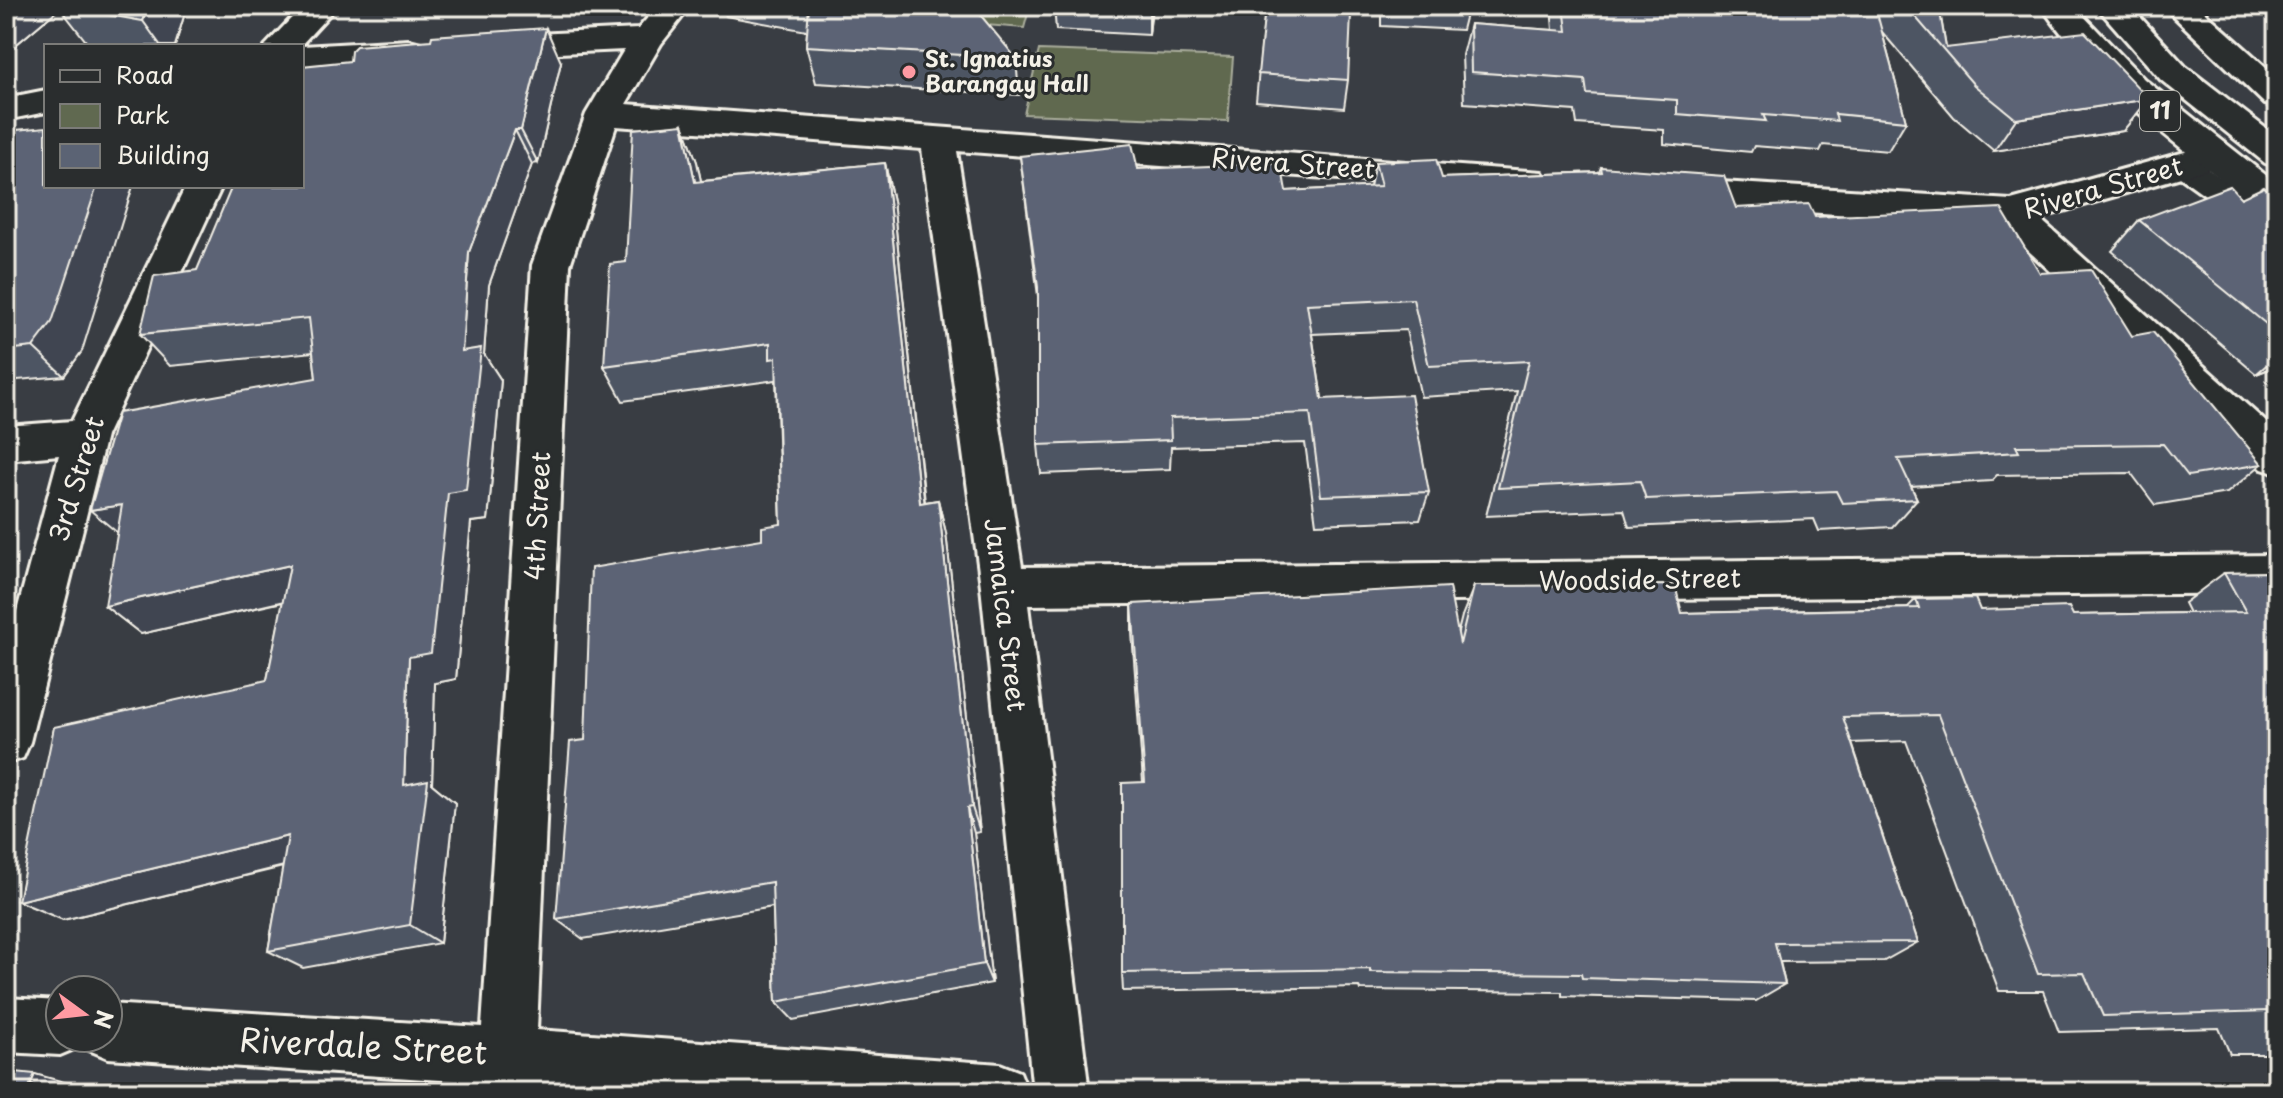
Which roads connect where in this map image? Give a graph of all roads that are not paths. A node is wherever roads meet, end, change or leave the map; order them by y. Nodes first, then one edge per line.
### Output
1 (321, 6) edge
2 (675, 6) edge
3 (2057, 6) edge
4 (2112, 6) edge
5 (2192, 12) edge
6 (647, 39) junction
7 (283, 44) edge
8 (304, 56) edge
9 (2277, 96) edge
10 (44, 101) edge
11 (6, 109) edge
12 (603, 114) junction
13 (938, 139) junction
14 (2277, 155) edge
15 (2198, 161) junction
16 (1569, 184) edge
17 (203, 188) edge
18 (1633, 188) edge
19 (2277, 202) edge
20 (2011, 213) junction
21 (2277, 232) edge
22 (85, 436) junction
23 (6, 443) edge
24 (2277, 457) edge
25 (2277, 574) edge
26 (1003, 586) junction
27 (6, 742) edge
28 (6, 1025) edge
29 (44, 1027) edge
30 (124, 1032) edge
31 (508, 1056) junction
32 (1000, 1092) edge
33 (1061, 1092) edge

1 - 7 street
2 - 6 street, 4th Street
3 - 15 street, 11
4 - 14 street, 11
5 - 9 street
6 - 8 street
6 - 12 street, 4th Street
10 - 11 street
12 - 13 street, Rivera Street
12 - 31 street, 4th Street
13 - 16 street, Rivera Street
13 - 26 street, Jamaica Street
15 - 19 street, 11
15 - 20 street, Rivera Street
15 - 21 lane
17 - 22 street, 3rd Street
18 - 20 street, Rivera Street
20 - 24 street
22 - 23 street
22 - 27 street, 3rd Street
25 - 26 street, Woodside Street
26 - 33 street, Jamaica Street
28 - 29 street
30 - 31 street, Riverdale Street
31 - 32 street, Riverdale Street

